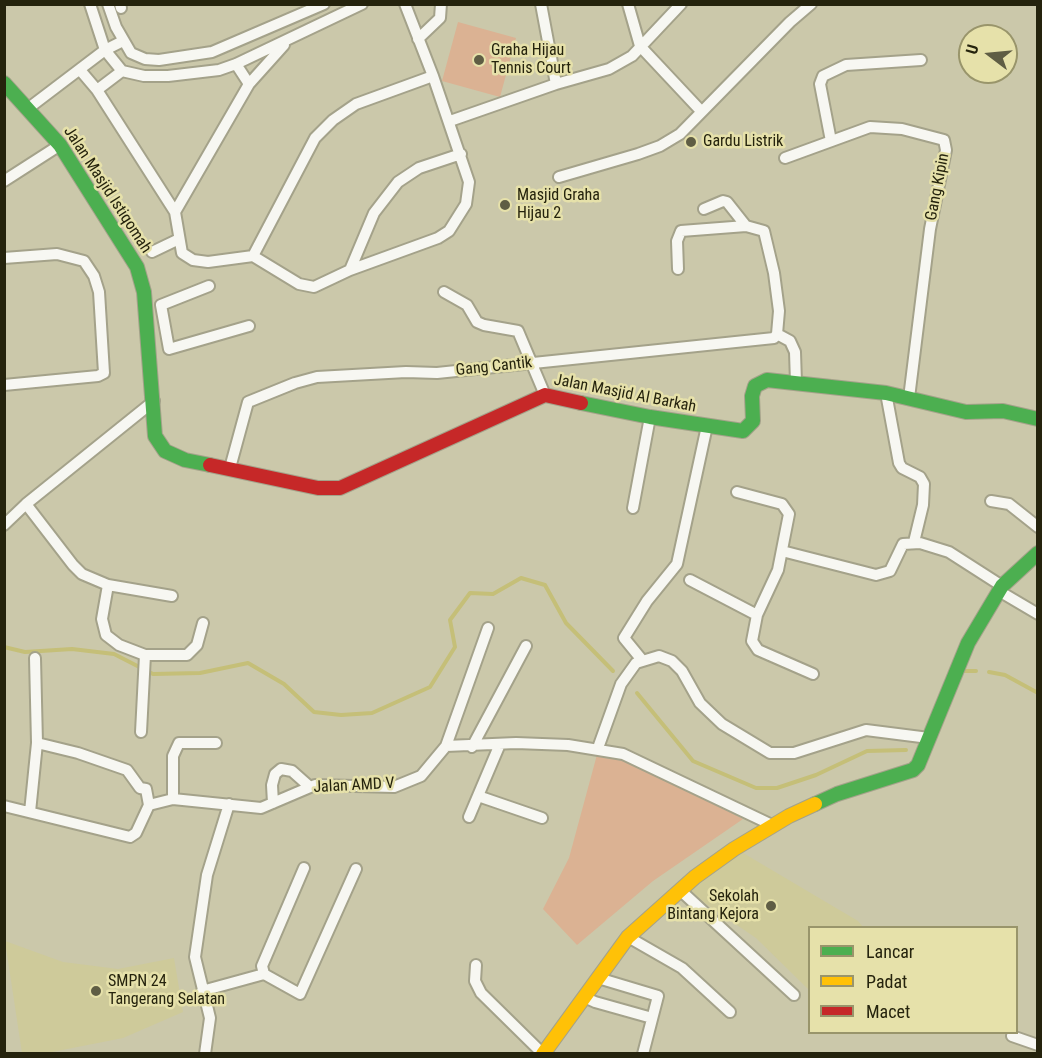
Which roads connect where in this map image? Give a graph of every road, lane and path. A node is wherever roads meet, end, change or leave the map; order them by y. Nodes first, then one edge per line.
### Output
1 (90, 4) edge
2 (108, 4) edge
3 (324, 4) edge
4 (362, 4) edge
5 (405, 4) edge
6 (441, 4) edge
7 (541, 4) edge
8 (628, 4) edge
9 (681, 4) edge
10 (811, 4) edge
11 (418, 39) junction
12 (288, 40) junction
13 (123, 41) junction
14 (640, 46) junction
15 (105, 50) junction
16 (921, 60) dead end
17 (236, 64) junction
18 (80, 70) junction
19 (122, 70) junction
20 (434, 76) junction
21 (4, 83) edge
22 (249, 84) junction
23 (556, 84) junction
24 (97, 90) junction
25 (29, 108) junction
26 (701, 111) junction
27 (450, 121) junction
28 (831, 141) junction
29 (60, 145) junction
30 (461, 154) junction
31 (785, 158) dead end
32 (559, 177) dead end
33 (4, 182) edge
34 (704, 209) dead end
35 (175, 212) junction
36 (746, 226) junction
37 (177, 240) junction
38 (152, 252) dead end
39 (253, 256) junction
40 (4, 258) edge
41 (678, 269) dead end
42 (350, 270) junction
43 (209, 286) dead end
44 (444, 292) dead end
45 (249, 326) dead end
46 (165, 329) junction
47 (777, 334) junction
48 (148, 335) junction
49 (532, 364) junction
50 (150, 368) joint
51 (796, 383) junction
52 (4, 385) edge
53 (886, 393) junction
54 (545, 395) junction
55 (153, 397) junction
56 (909, 398) junction
57 (138, 415) junction
58 (650, 417) junction
59 (1038, 419) edge
60 (155, 420) junction
61 (707, 426) junction
62 (230, 468) junction
63 (737, 492) dead end
64 (991, 501) dead end
65 (26, 504) junction
66 (633, 508) dead end
67 (4, 525) edge
68 (1038, 527) edge
69 (911, 542) junction
70 (782, 551) junction
71 (1038, 553) edge
72 (690, 580) dead end
73 (108, 585) junction
74 (1001, 589) junction
75 (172, 596) dead end
76 (1038, 614) edge
77 (757, 615) junction
78 (203, 623) dead end
79 (488, 628) dead end
80 (526, 646) dead end
81 (35, 658) dead end
82 (145, 659) junction
83 (642, 660) junction
84 (813, 674) dead end
85 (141, 732) dead end
86 (928, 741) junction
87 (37, 743) junction
88 (216, 743) dead end
89 (500, 744) junction
90 (446, 746) junction
91 (472, 747) junction
92 (598, 748) junction
93 (310, 787) junction
94 (478, 796) junction
95 (173, 799) junction
96 (273, 803) junction
97 (229, 804) junction
98 (149, 805) junction
99 (4, 806) edge
100 (30, 812) junction
101 (469, 817) dead end
102 (542, 818) dead end
103 (772, 825) junction
104 (304, 868) dead end
105 (356, 869) dead end
106 (680, 890) junction
107 (628, 937) junction
108 (476, 965) dead end
109 (264, 974) junction
110 (598, 978) junction
111 (202, 991) junction
112 (794, 996) dead end
113 (584, 997) junction
114 (730, 1012) dead end
115 (652, 1018) junction
116 (1012, 1036) dead end
117 (1038, 1045) edge
118 (205, 1053) edge
119 (543, 1053) edge
120 (643, 1053) edge

1 - 15 street
2 - 13 street
3 - 13 street
4 - 12 street
5 - 11 street
6 - 11 street
7 - 23 street
8 - 14 street
9 - 14 street
10 - 26 street
11 - 20 street
12 - 17 street
12 - 22 street
13 - 15 street
14 - 23 street
14 - 26 street
15 - 18 street
15 - 19 street
16 - 28 street
17 - 19 street
17 - 22 street
18 - 24 street
18 - 25 street
19 - 24 street
20 - 27 street
20 - 39 street
21 - 25 street, Jalan Masjid Istiqomah
22 - 35 street
23 - 27 street
24 - 35 street
25 - 29 street, Jalan Masjid Istiqomah
26 - 32 street
27 - 30 street
28 - 31 street, Gang Kipin
28 - 56 street, Gang Kipin
29 - 33 street
29 - 48 street, Jalan Masjid Istiqomah
30 - 42 street
30 - 42 street
34 - 36 street
35 - 37 street
36 - 41 street
36 - 47 street
37 - 38 street
37 - 39 street
39 - 42 street
40 - 52 street
43 - 46 street
44 - 49 street
45 - 46 street
46 - 48 street
47 - 49 street, Gang Cantik
47 - 51 street
48 - 50 street, Jalan Masjid Istiqomah
49 - 54 street
49 - 62 street, Gang Cantik
50 - 55 street, Jalan Masjid Al Barkah
51 - 53 street, Jalan Masjid Al Barkah
51 - 61 street, Jalan Masjid Al Barkah
53 - 56 street, Jalan Masjid Al Barkah
53 - 69 street
54 - 58 street, Jalan Masjid Al Barkah
54 - 62 street, Jalan Masjid Al Barkah
55 - 57 street
55 - 60 street, Jalan Masjid Al Barkah
56 - 59 street, Jalan Masjid Al Barkah
57 - 60 street
57 - 65 street
58 - 61 street, Jalan Masjid Al Barkah
58 - 66 street
60 - 62 street, Jalan Masjid Al Barkah
61 - 83 street
63 - 70 street
64 - 68 street
65 - 67 street
65 - 73 street
69 - 70 street
69 - 74 street
70 - 77 street
71 - 74 street
72 - 77 street
73 - 75 street
73 - 82 street
74 - 76 street
74 - 86 street
77 - 84 street
78 - 82 street
79 - 90 street
80 - 91 street
81 - 87 street
82 - 85 street
83 - 86 street
83 - 92 street
86 - 103 street
87 - 98 street
87 - 100 street
88 - 95 street
89 - 91 street
89 - 92 street
89 - 94 street
90 - 91 street
90 - 93 street, Jalan AMD V
92 - 103 street
93 - 96 street, Jalan AMD V
93 - 96 street
94 - 101 street
94 - 102 street
95 - 97 street, Jalan AMD V
95 - 98 street, Jalan AMD V
96 - 97 street, Jalan AMD V
97 - 111 street
98 - 100 street
99 - 100 street
103 - 106 street
104 - 109 street
105 - 109 street
106 - 107 street
106 - 112 street
107 - 110 street
107 - 114 street
108 - 119 street
109 - 111 street
110 - 113 street
110 - 115 street
111 - 118 street
113 - 115 street
113 - 119 street
115 - 120 street
116 - 117 street

